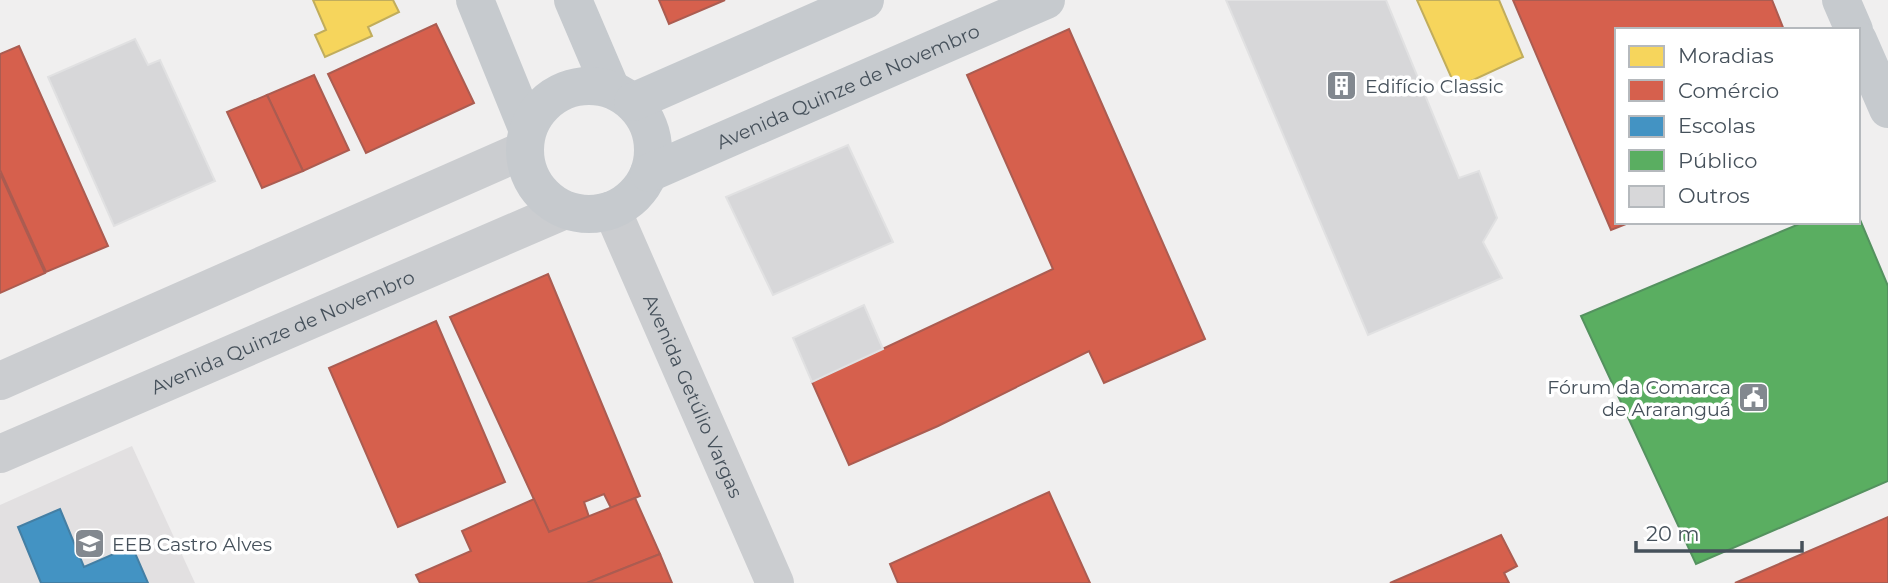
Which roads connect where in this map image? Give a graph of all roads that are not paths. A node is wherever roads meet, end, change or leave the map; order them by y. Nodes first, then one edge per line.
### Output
1 (475, 0) edge
2 (573, 0) edge
3 (865, 0) edge
4 (1046, 0) edge
5 (1841, 0) edge
6 (1853, 28) edge
7 (1860, 45) edge
8 (622, 96) junction
9 (1888, 109) edge
10 (525, 139) junction
11 (649, 173) junction
12 (565, 210) junction
13 (612, 210) junction
14 (0, 381) edge
15 (0, 454) edge
16 (775, 583) edge

1 - 10 main road
2 - 8 main road
3 - 8 main road
4 - 11 main road, Avenida Quinze de Novembro
5 - 6 main road
7 - 9 main road
8 - 10 main road
8 - 11 main road
10 - 12 main road
10 - 14 street
11 - 13 main road
12 - 13 main road
12 - 15 street, Avenida Quinze de Novembro
13 - 16 street, Avenida Getúlio Vargas

